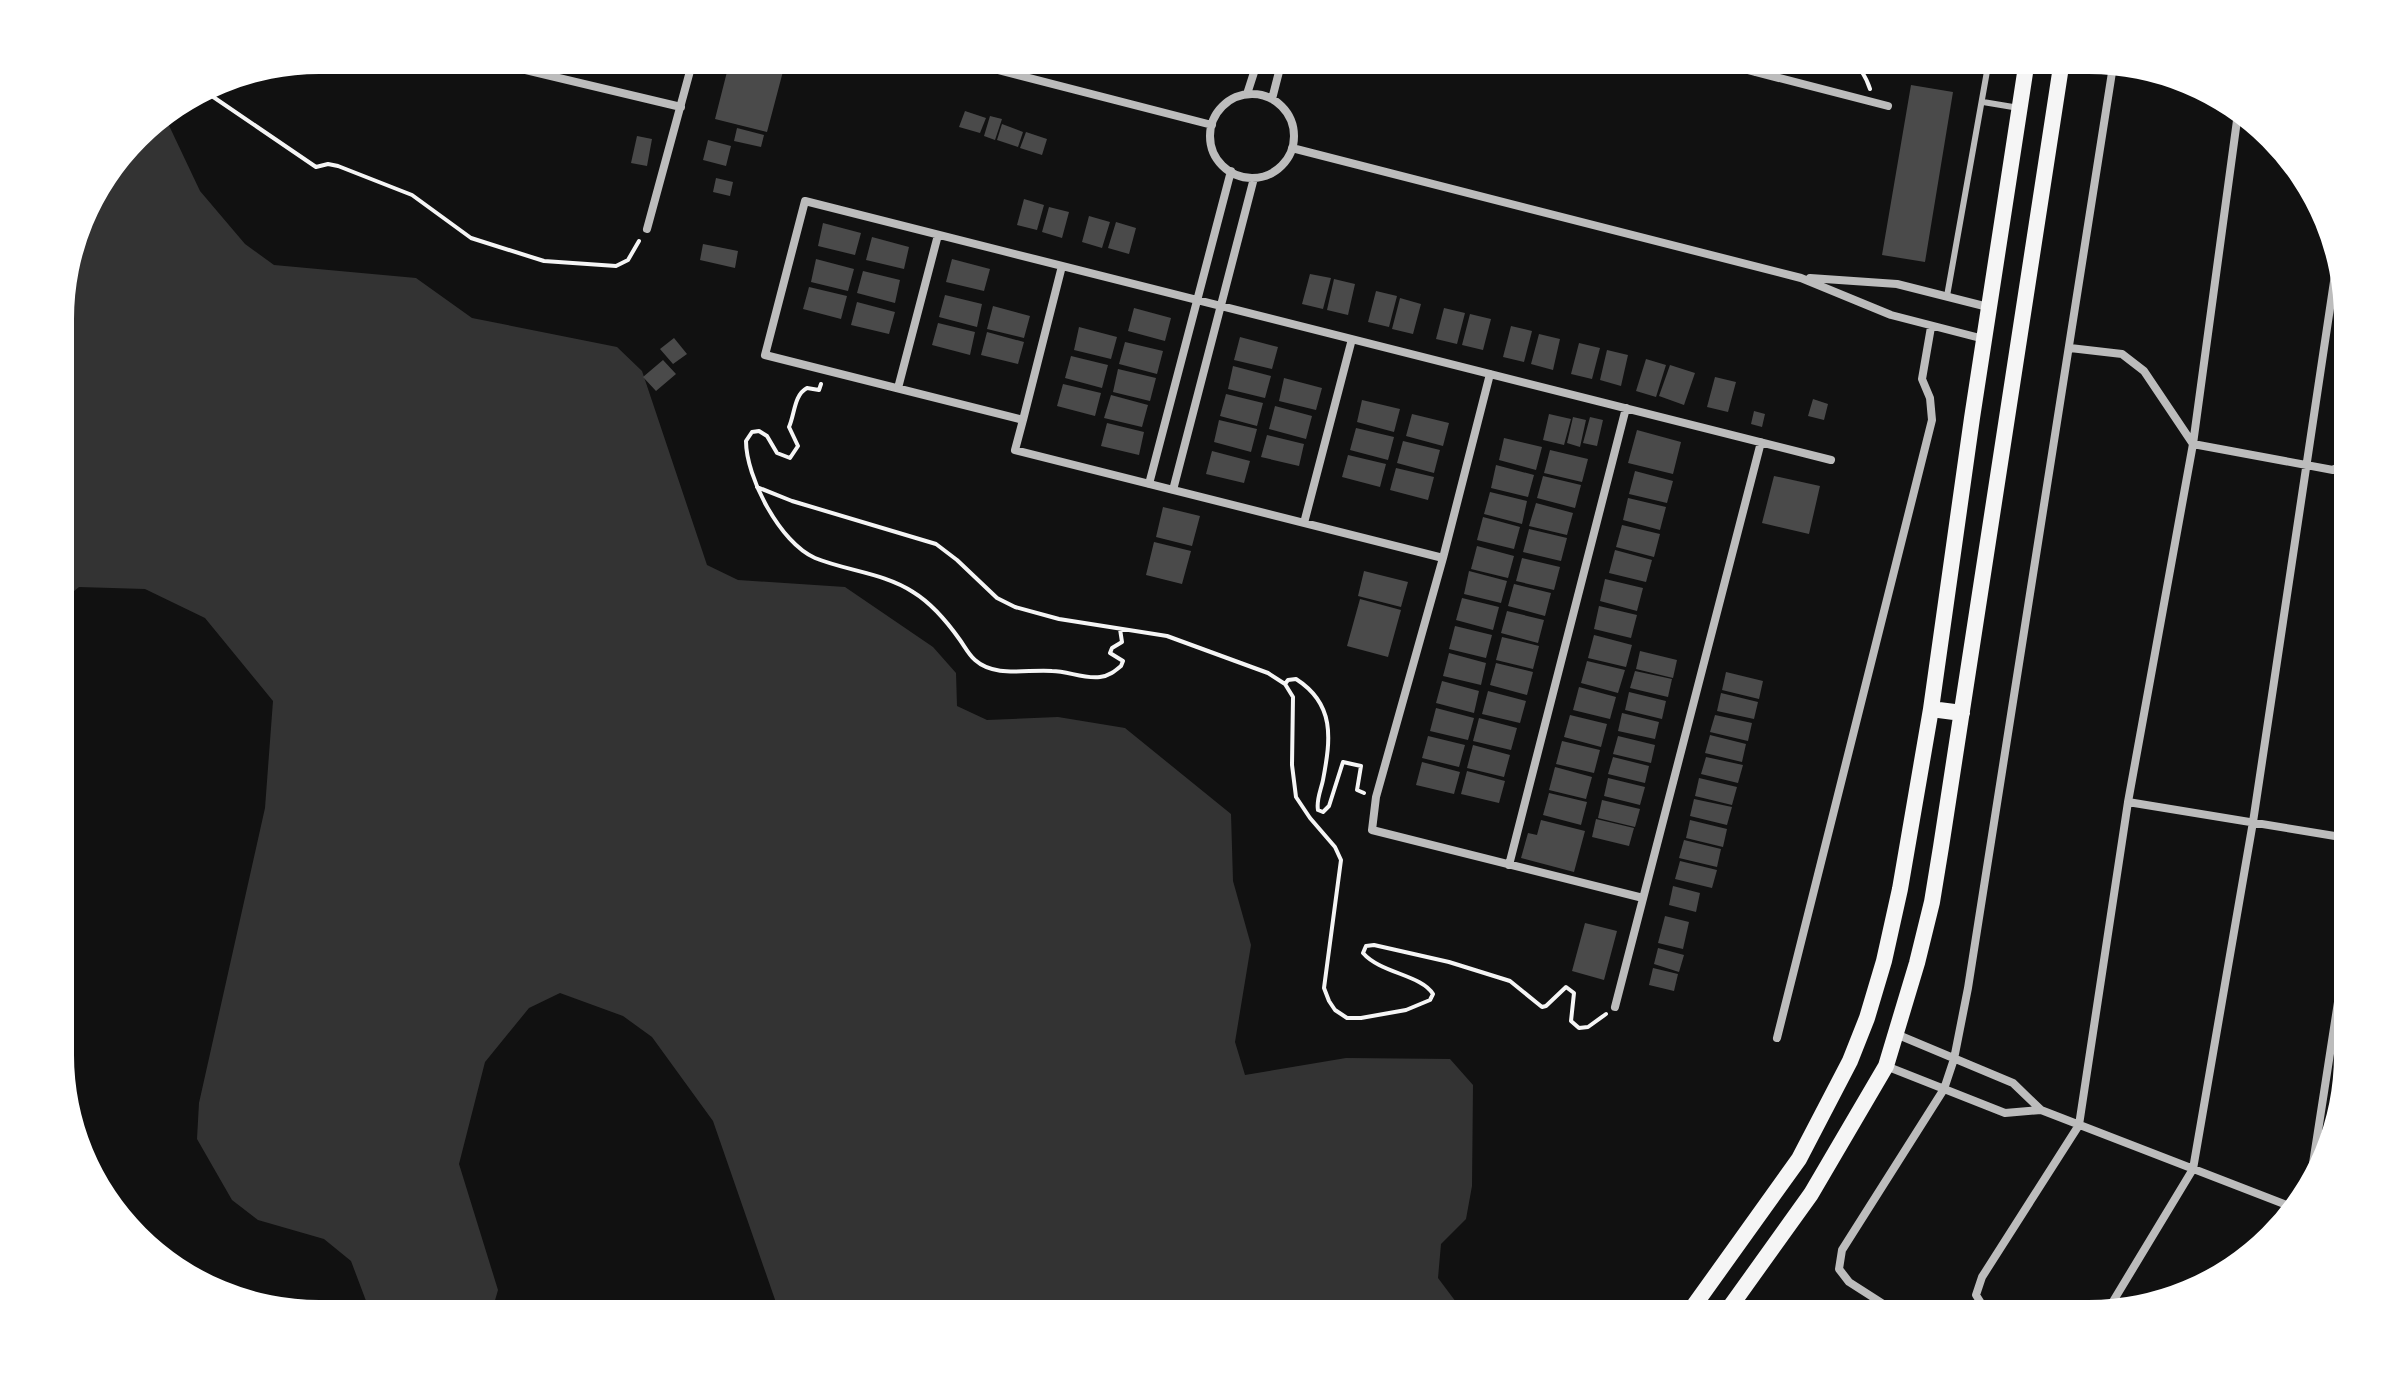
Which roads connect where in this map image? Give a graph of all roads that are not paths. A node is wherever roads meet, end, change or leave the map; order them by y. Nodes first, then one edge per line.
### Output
1 (542, 74) edge
2 (689, 74) edge
3 (1013, 74) edge
4 (1253, 74) edge
5 (1278, 74) edge
6 (1763, 74) edge
7 (1987, 74) edge
8 (2025, 74) edge
9 (2060, 74) edge
10 (2112, 75) edge
11 (1247, 94) junction
12 (1272, 99) junction
13 (1983, 102) junction
14 (1888, 106) dead end
15 (681, 107) junction
16 (2020, 108) junction
17 (2237, 124) edge
18 (1212, 125) junction
19 (1292, 148) junction
20 (1231, 171) junction
21 (1254, 178) junction
22 (647, 229) road end
23 (938, 235) junction
24 (1062, 266) junction
25 (1801, 278) junction
26 (2332, 294) edge
27 (1947, 296) junction
28 (1197, 300) junction
29 (1221, 306) junction
30 (1988, 307) junction
31 (1931, 327) junction
32 (1352, 339) junction
33 (1984, 339) junction
34 (2070, 348) junction
35 (1490, 374) junction
36 (898, 388) junction
37 (1626, 408) junction
38 (1023, 420) junction
39 (1761, 442) junction
40 (2193, 444) junction
41 (1831, 460) dead end
42 (2305, 463) junction
43 (2333, 470) edge
44 (1149, 484) junction
45 (1173, 490) junction
46 (1304, 523) junction
47 (1443, 558) junction
48 (1931, 709) junction
49 (1962, 713) junction
50 (2128, 802) junction
51 (2253, 822) junction
52 (2333, 836) edge
53 (1509, 865) junction
54 (1643, 898) junction
55 (1615, 1007) road end
56 (1896, 1034) junction
57 (2333, 1034) edge
58 (1777, 1038) dead end
59 (1954, 1059) junction
60 (1886, 1066) junction
61 (1944, 1089) junction
62 (2041, 1110) junction
63 (2079, 1125) junction
64 (2315, 1148) edge
65 (2193, 1169) junction
66 (2283, 1204) edge
67 (2115, 1298) edge
68 (1699, 1299) edge
69 (1736, 1299) edge
70 (1876, 1299) edge
71 (1979, 1299) edge

1 - 15 street
2 - 15 street
3 - 18 street
4 - 11 street
5 - 12 street
6 - 14 street
7 - 13 lane
8 - 16 main road
9 - 49 main road
10 - 34 street
11 - 12 street
11 - 18 street
12 - 19 street
13 - 16 lane
13 - 27 lane
15 - 22 street
16 - 30 main road
17 - 40 street
18 - 20 street
19 - 21 street
19 - 25 street
20 - 21 street
20 - 28 street
21 - 29 street
23 - 24 street
23 - 36 street
23 - 36 street
24 - 28 street
24 - 38 street
25 - 27 street
25 - 31 street
26 - 42 street
27 - 30 street
28 - 29 street
28 - 44 street
29 - 32 street
29 - 45 street
30 - 33 main road
31 - 33 street
31 - 58 street
32 - 35 street
32 - 46 street
33 - 48 main road
34 - 40 street
34 - 59 street
35 - 37 street
35 - 47 street
36 - 38 street
37 - 39 street
37 - 53 street
38 - 44 street
39 - 41 street
39 - 54 street
40 - 42 street
40 - 50 street
42 - 43 street
42 - 51 street
44 - 45 street
45 - 46 street
46 - 47 street
47 - 53 street
48 - 49 main road
48 - 68 main road
49 - 56 main road
50 - 51 street
50 - 63 street
51 - 52 street
51 - 65 street
53 - 54 street
54 - 55 street
56 - 59 street
56 - 60 main road
57 - 64 street
59 - 61 street
59 - 62 street
60 - 61 street
60 - 69 main road
61 - 62 street
61 - 70 street
62 - 63 street
63 - 65 street
63 - 71 street
65 - 66 street
65 - 67 street

